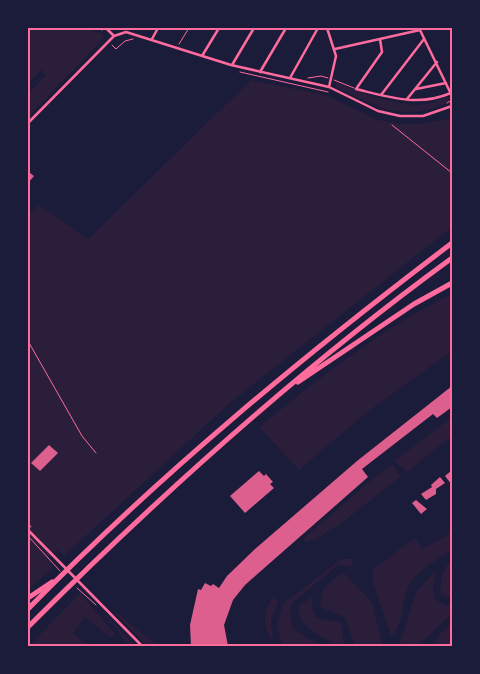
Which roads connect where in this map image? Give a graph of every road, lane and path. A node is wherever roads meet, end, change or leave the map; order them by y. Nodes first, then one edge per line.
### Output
1 (96, 28) edge
2 (106, 28) edge
3 (126, 28) edge
4 (158, 28) edge
5 (189, 28) edge
6 (219, 28) edge
7 (254, 28) edge
8 (286, 28) edge
9 (318, 28) edge
10 (327, 28) edge
11 (420, 29) edge
12 (126, 32) junction
13 (114, 36) junction
14 (425, 38) junction
15 (151, 40) junction
16 (380, 40) junction
17 (109, 42) junction
18 (177, 48) junction
19 (116, 49) dead end
20 (335, 49) junction
21 (202, 57) junction
22 (437, 62) junction
23 (231, 65) junction
24 (260, 72) junction
25 (305, 77) dead end
26 (290, 78) junction
27 (331, 79) junction
28 (446, 83) junction
29 (329, 87) junction
30 (356, 89) junction
31 (415, 90) junction
32 (452, 94) edge
33 (381, 95) junction
34 (444, 96) junction
35 (407, 99) junction
36 (452, 100) edge
37 (447, 103) junction
38 (451, 107) edge
39 (28, 123) edge
40 (392, 125) dead end
41 (452, 173) edge
42 (452, 243) edge
43 (452, 258) edge
44 (452, 283) edge
45 (28, 341) edge
46 (291, 386) junction
47 (96, 453) dead end
48 (28, 530) edge
49 (28, 536) edge
50 (61, 572) dead end
51 (57, 579) junction
52 (74, 585) dead end
53 (86, 597) dead end
54 (28, 598) edge
55 (28, 610) edge
56 (28, 627) edge
57 (142, 646) edge

1 - 17 path
2 - 13 street
3 - 12 street
4 - 15 street
5 - 18 path
6 - 21 street
7 - 23 street
8 - 24 street
9 - 26 street
10 - 20 street
11 - 14 street
11 - 16 street
12 - 13 street
12 - 15 street
13 - 17 street
14 - 22 street
14 - 33 street
15 - 18 street
16 - 20 street
16 - 30 street
17 - 19 path
17 - 39 street
18 - 21 street
20 - 27 street
21 - 23 street
22 - 28 street
22 - 31 street
23 - 24 street
24 - 26 street
25 - 27 path
26 - 29 street
27 - 29 street
27 - 30 path
28 - 31 street
28 - 32 street
29 - 38 street
30 - 33 street
31 - 35 street
32 - 34 street
33 - 35 street
34 - 35 street
34 - 37 path
36 - 37 path
37 - 38 path
40 - 41 path
42 - 51 highway
43 - 46 highway
44 - 46 highway
45 - 47 lane
46 - 56 highway
48 - 57 street
49 - 50 path
51 - 54 highway
51 - 55 highway
52 - 53 path

